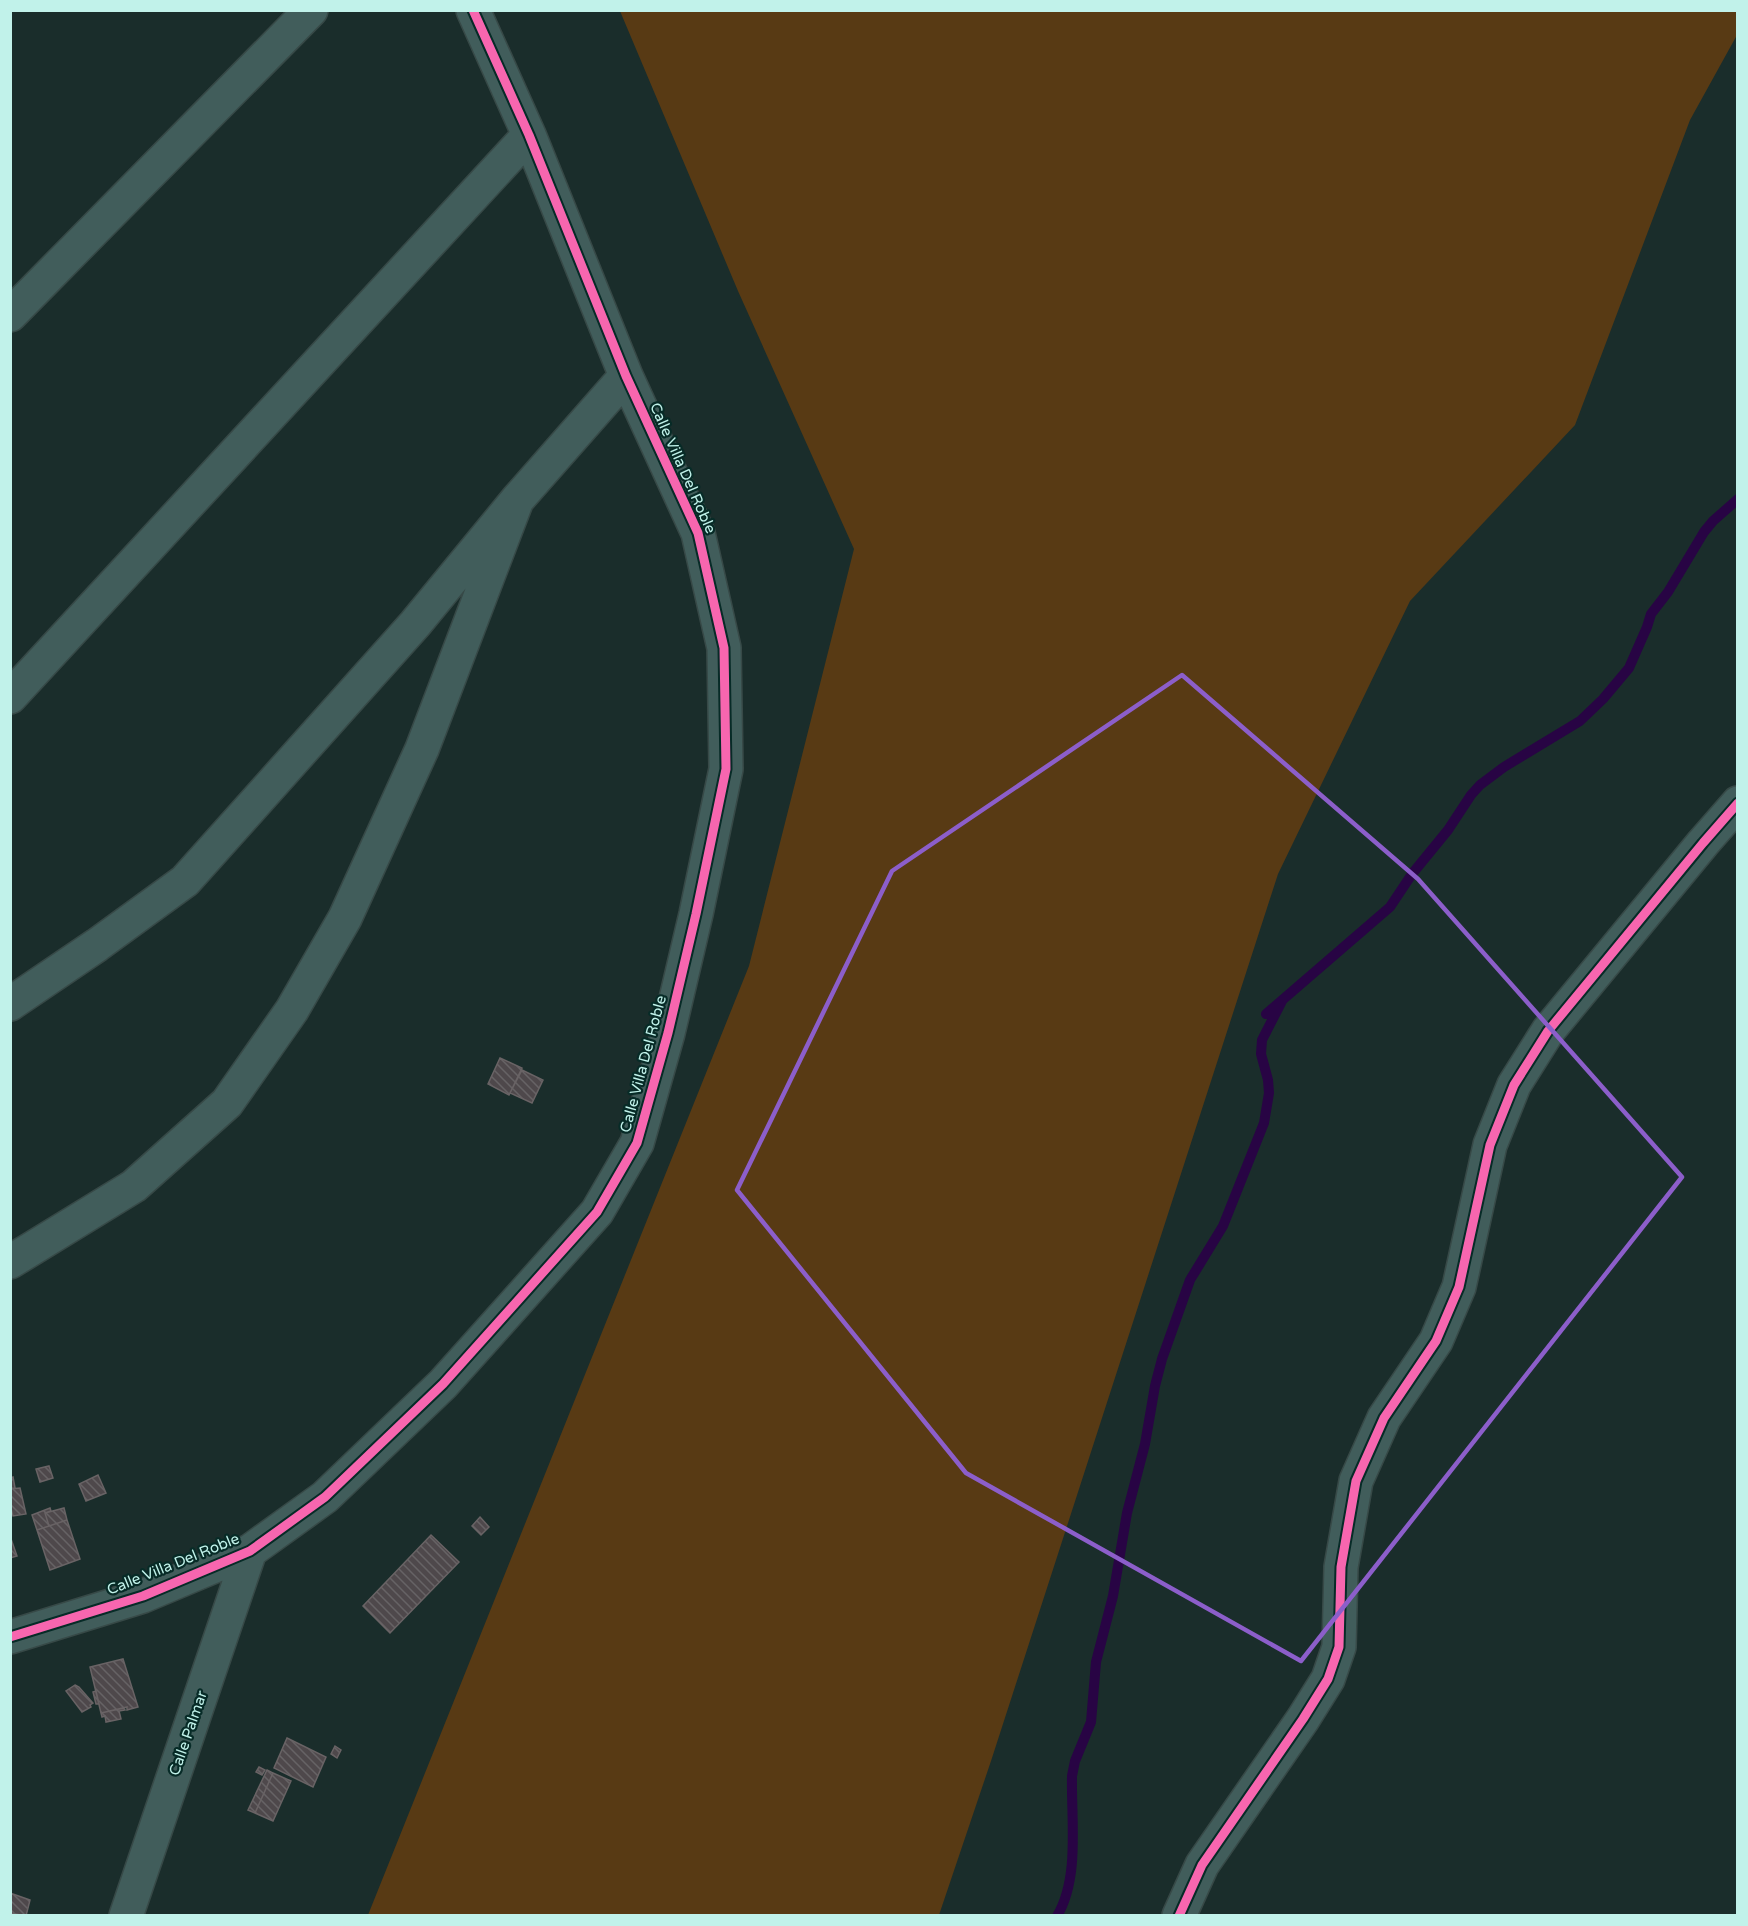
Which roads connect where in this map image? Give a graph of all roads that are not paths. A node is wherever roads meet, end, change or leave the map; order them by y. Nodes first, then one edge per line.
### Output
1 (311, 10) edge
2 (473, 10) edge
3 (529, 135) junction
4 (10, 315) edge
5 (626, 376) junction
6 (517, 500) junction
7 (10, 697) edge
8 (1737, 803) edge
9 (10, 1004) edge
10 (10, 1262) edge
11 (249, 1551) junction
12 (10, 1637) edge
13 (126, 1916) edge
14 (1179, 1916) edge

1 - 4 street
2 - 3 street, Calle Villa Del Roble
3 - 5 street, Calle Villa Del Roble
3 - 7 street
5 - 6 street
5 - 11 street, Calle Villa Del Roble
6 - 9 street
6 - 10 street
8 - 14 street
11 - 12 street, Calle Villa Del Roble
11 - 13 street, Calle Palmar

